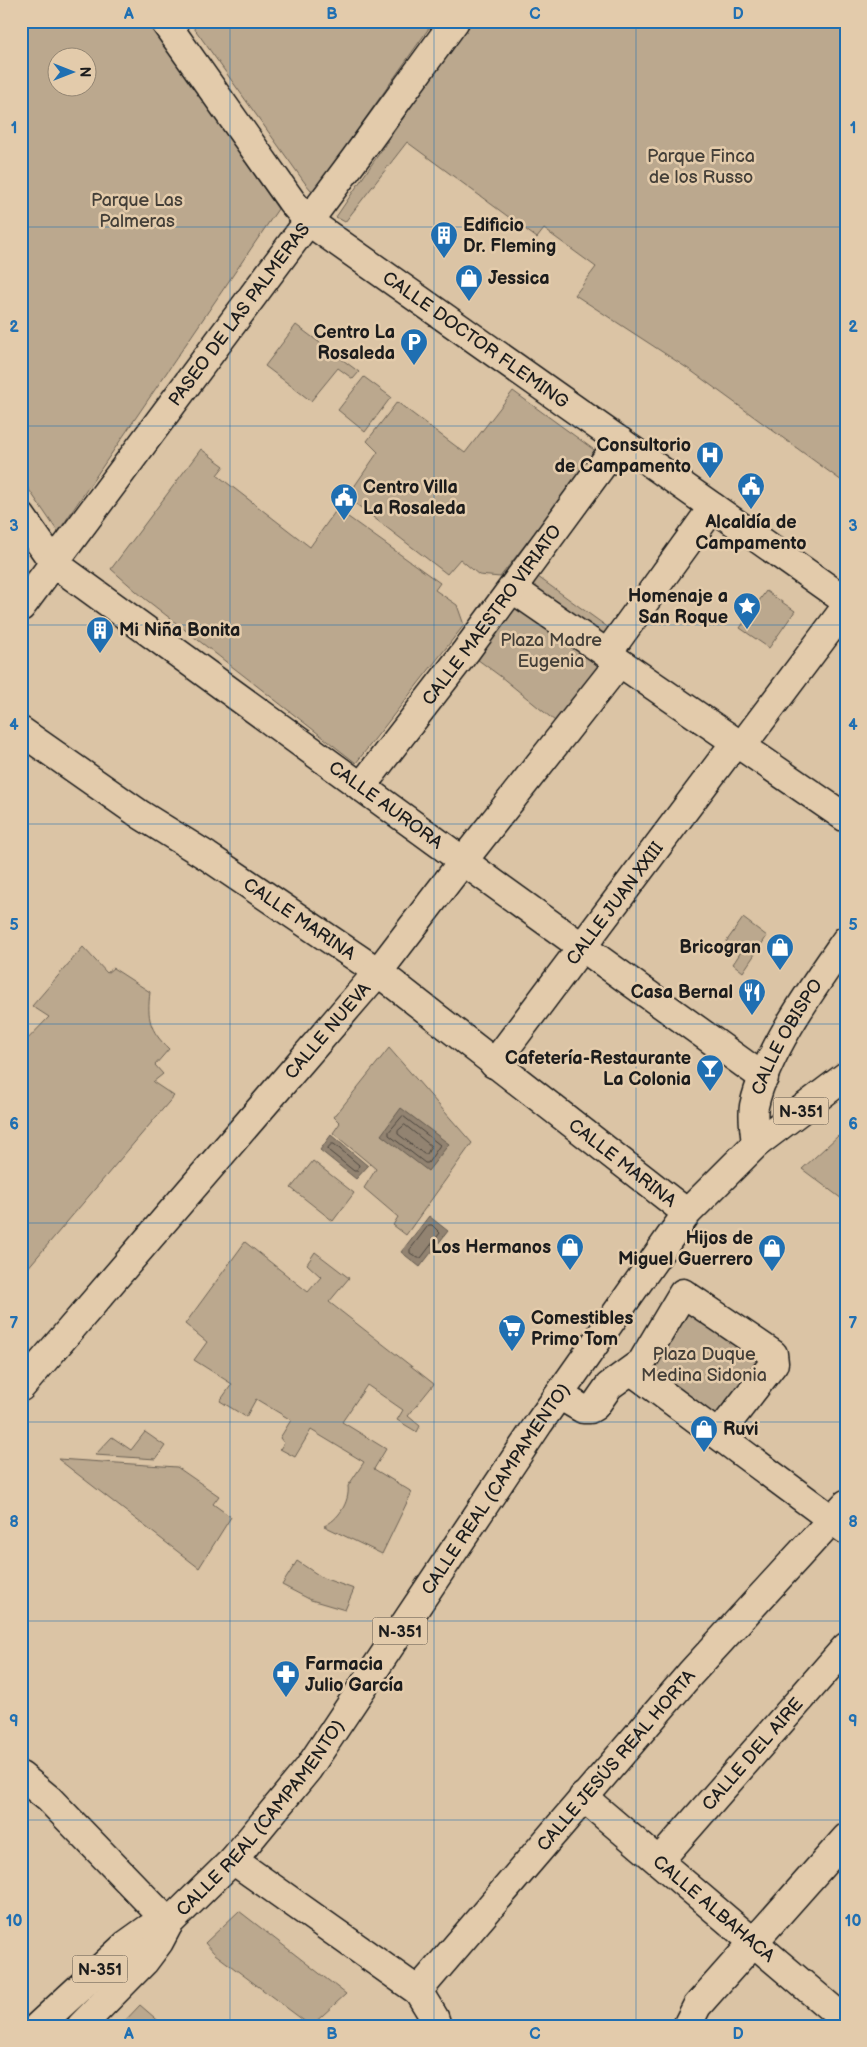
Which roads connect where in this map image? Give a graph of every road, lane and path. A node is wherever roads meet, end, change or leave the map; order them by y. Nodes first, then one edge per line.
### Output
1 (164, 21) edge
2 (455, 21) edge
3 (308, 221) junction
4 (620, 441) junction
5 (713, 506) junction
6 (21, 516) edge
7 (54, 563) junction
8 (512, 589) junction
9 (846, 601) edge
10 (21, 607) edge
11 (846, 607) edge
12 (613, 658) junction
13 (21, 731) edge
14 (738, 745) junction
15 (361, 787) junction
16 (846, 818) edge
17 (463, 861) junction
18 (846, 940) edge
19 (582, 947) junction
20 (378, 972) junction
21 (494, 1064) junction
22 (846, 1076) edge
23 (764, 1078) junction
24 (756, 1144) junction
25 (687, 1213) junction
26 (632, 1371) junction
27 (21, 1387) edge
28 (559, 1395) junction
29 (719, 1434) junction
30 (841, 1518) edge
31 (846, 1647) edge
32 (21, 1776) edge
33 (583, 1797) junction
34 (846, 1838) edge
35 (232, 1860) junction
36 (659, 1861) junction
37 (169, 1923) junction
38 (754, 1942) junction
39 (418, 1991) junction
40 (846, 2022) edge
41 (38, 2026) edge
42 (81, 2026) edge
43 (436, 2026) edge
44 (686, 2026) edge

1 - 3 main road, CALLE DOCTOR FLEMING
2 - 3 main road, PASEO DE LAS PALMERAS
3 - 4 main road, CALLE DOCTOR FLEMING
3 - 7 main road, PASEO DE LAS PALMERAS
4 - 5 main road, CALLE DOCTOR FLEMING
4 - 8 main road, CALLE MAESTRO VIRIATO
5 - 9 main road, CALLE DOCTOR FLEMING
5 - 12 main road, CALLE NUEVA
6 - 7 main road, CALLE AURORA
7 - 10 main road, PASEO DE LAS PALMERAS
7 - 15 main road, CALLE AURORA
8 - 12 main road
8 - 15 main road, CALLE MAESTRO VIRIATO
11 - 14 main road, CALLE JUAN XXIII
12 - 14 main road
12 - 17 main road, CALLE NUEVA
13 - 20 main road, CALLE MARINA
14 - 16 main road
14 - 19 main road, CALLE JUAN XXIII
15 - 17 main road, CALLE AURORA
17 - 19 main road, CALLE AURORA
17 - 20 main road, CALLE NUEVA
18 - 23 main road, CALLE OBISPO
19 - 21 main road, CALLE JUAN XXIII
19 - 23 main road, CALLE AURORA
20 - 21 main road, CALLE MARINA
20 - 27 main road, CALLE NUEVA
21 - 25 main road, CALLE MARINA
22 - 24 main road, CALLE REAL (CAMPAMENTO) / N-351
23 - 24 main road, CALLE OBISPO
24 - 25 main road, CALLE REAL (CAMPAMENTO) / N-351
25 - 28 main road, CALLE REAL (CAMPAMENTO) / N-351
26 - 28 main road
26 - 29 main road
26 - 29 main road
28 - 35 main road, CALLE REAL (CAMPAMENTO) / N-351
29 - 30 main road
30 - 33 main road, CALLE JESÚS REAL HORTA
31 - 36 main road, CALLE DEL AIRE
32 - 37 main road
33 - 36 main road, CALLE ALBAHACA
33 - 39 main road, CALLE JESÚS REAL HORTA
34 - 38 main road
35 - 37 main road, CALLE REAL (CAMPAMENTO) / N-351
35 - 39 main road
36 - 38 main road, CALLE ALBAHACA
37 - 41 main road, CALLE REAL (CAMPAMENTO) / N-351
37 - 42 main road, CALLE REAL (CAMPAMENTO) / N-351
38 - 40 main road, CALLE ALBAHACA
38 - 44 main road
39 - 43 main road

